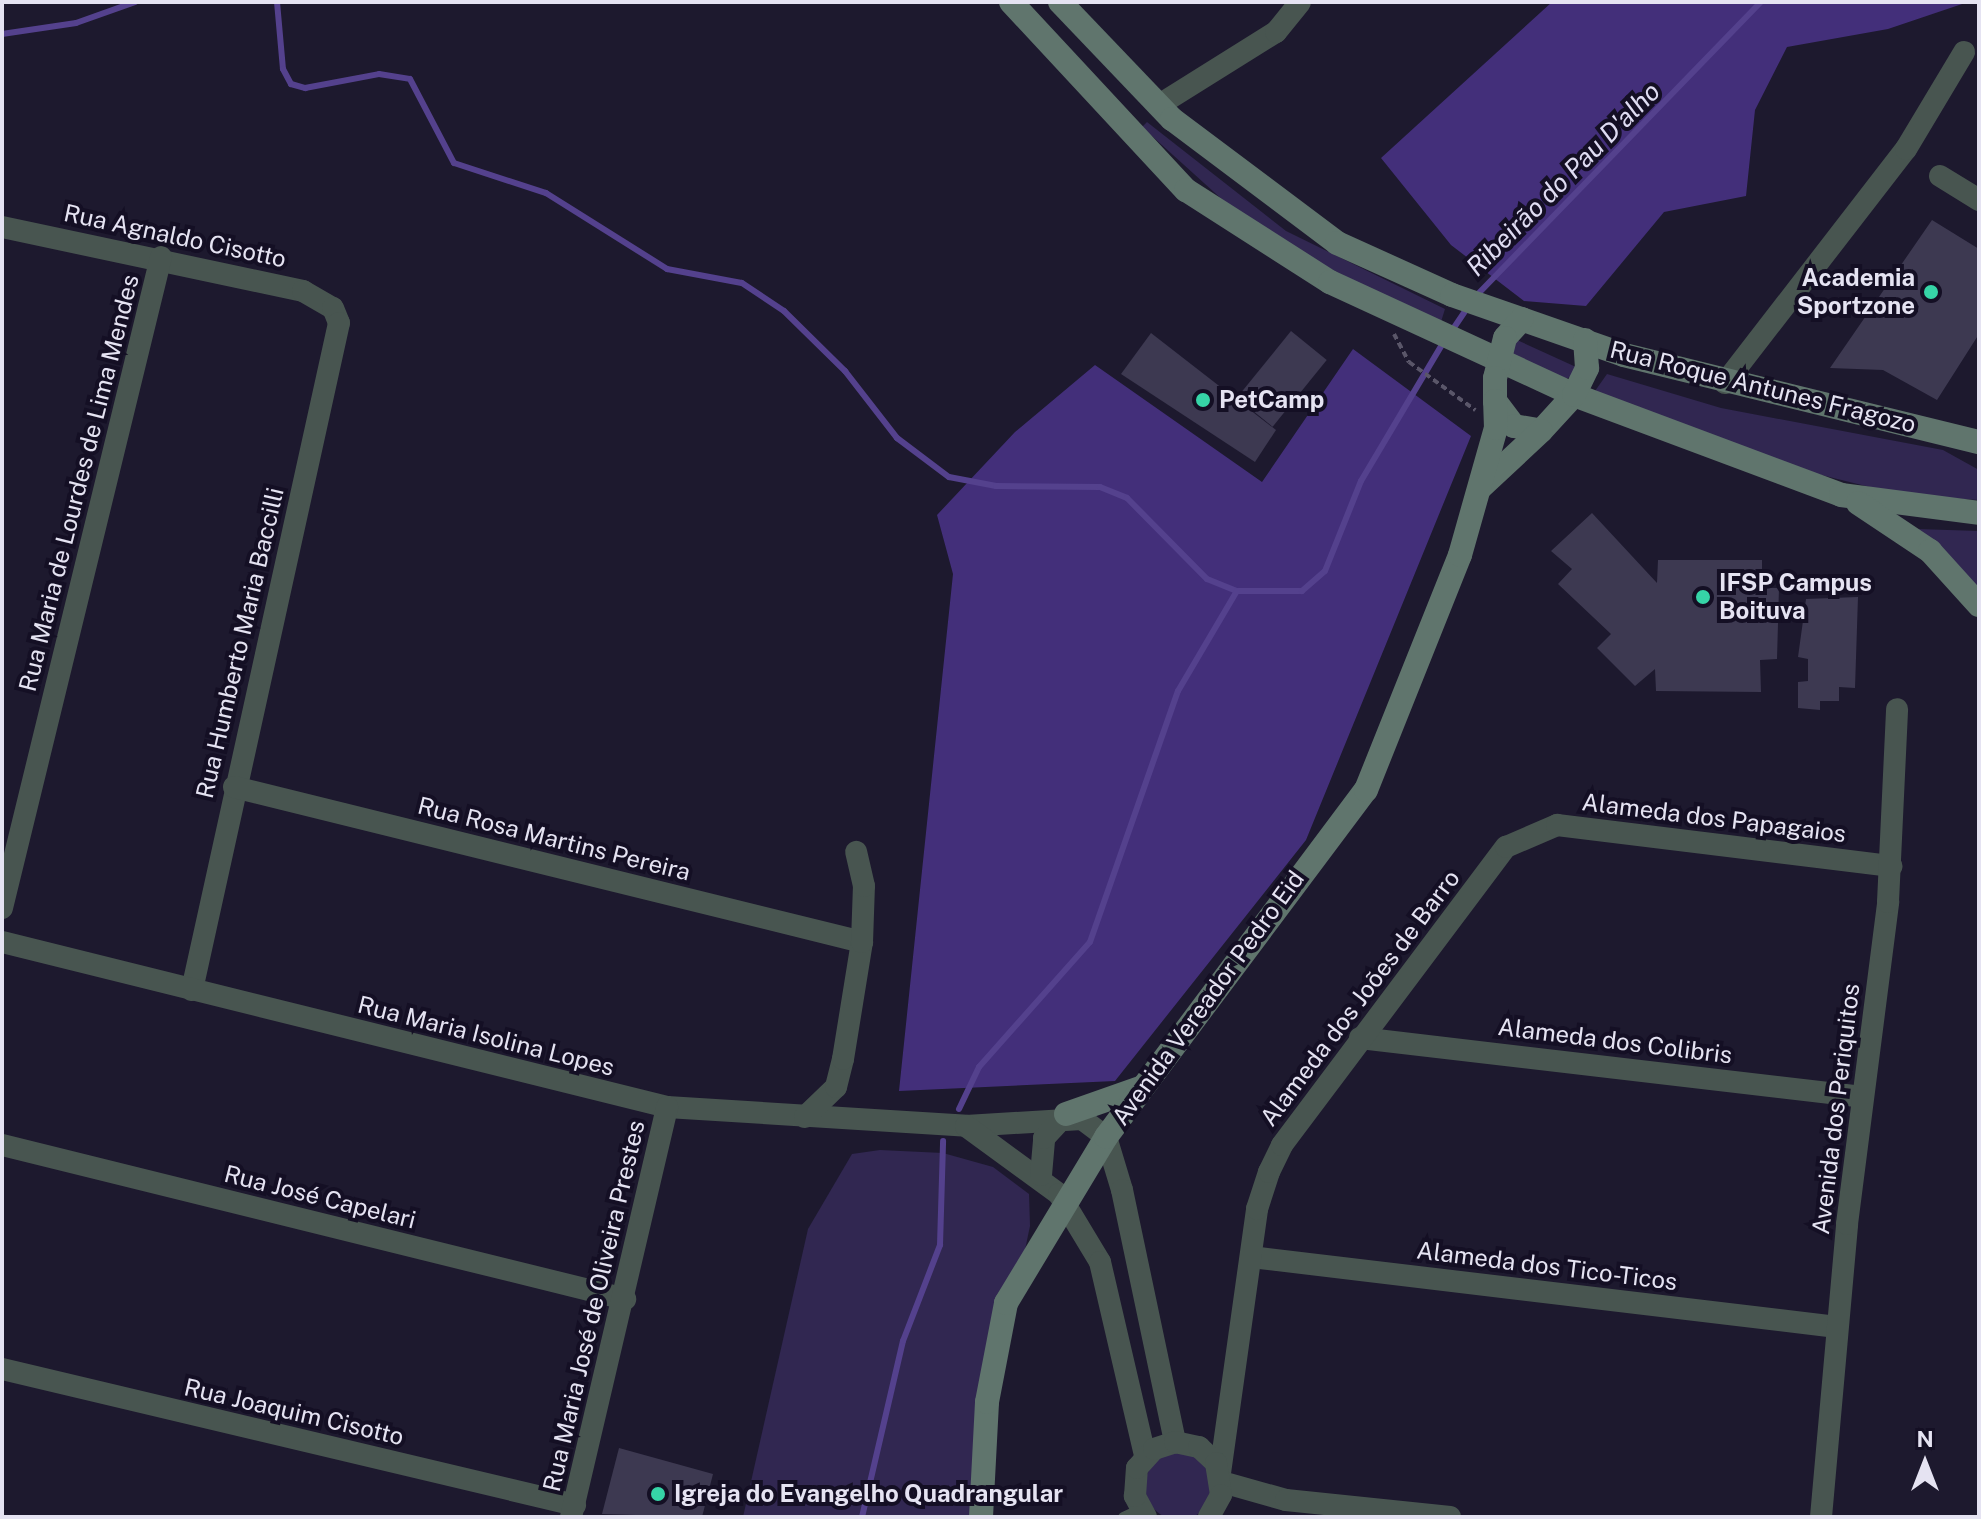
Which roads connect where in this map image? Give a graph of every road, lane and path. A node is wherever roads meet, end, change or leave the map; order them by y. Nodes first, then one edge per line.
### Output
1 (1011, 2) edge
2 (1060, 2) edge
3 (1300, 2) edge
4 (1964, 52) dead end
5 (1159, 105) junction
6 (1940, 176) dead end
7 (1979, 200) edge
8 (2, 227) edge
9 (161, 257) junction
10 (333, 308) joint
11 (1513, 316) junction
12 (1585, 340) junction
13 (1489, 356) junction
14 (1412, 364) dead end
15 (1435, 379) dead end
16 (1725, 383) junction
17 (1574, 395) junction
18 (1495, 401) junction
19 (1541, 431) junction
20 (1979, 442) edge
21 (1479, 489) junction
22 (1841, 495) junction
23 (1979, 513) edge
24 (1979, 605) edge
25 (1897, 709) dead end
26 (234, 787) junction
27 (1531, 833) joint
28 (856, 852) dead end
29 (1891, 866) junction
30 (2, 908) edge
31 (2, 942) edge
32 (862, 942) junction
33 (192, 990) junction
34 (1360, 1038) junction
35 (1143, 1087) junction
36 (1863, 1097) junction
37 (667, 1107) junction
38 (1066, 1114) junction
39 (805, 1117) junction
40 (966, 1126) junction
41 (1106, 1137) junction
42 (2, 1145) edge
43 (1041, 1175) junction
44 (1065, 1202) junction
45 (1251, 1257) junction
46 (625, 1299) junction
47 (1150, 1315) junction
48 (1119, 1323) junction
49 (1837, 1327) junction
50 (2, 1369) edge
51 (1234, 1404) junction
52 (1175, 1442) junction
53 (1199, 1447) junction
54 (1145, 1456) junction
55 (1221, 1478) junction
56 (1286, 1500) junction
57 (573, 1511) edge
58 (1136, 1514) edge
59 (1213, 1514) edge
60 (981, 1517) edge
61 (1450, 1517) edge
62 (1821, 1517) edge

1 - 13 main road
2 - 5 main road, Rua Roque Antunes Fragozo
3 - 5 street
4 - 16 street
5 - 11 main road, Rua Roque Antunes Fragozo
6 - 7 street
8 - 9 street, Rua Agnaldo Cisotto
9 - 10 street, Rua Agnaldo Cisotto
9 - 30 street, Rua Maria de Lourdes de Lima Mendes
10 - 26 street, Rua Humberto Maria Baccilli
11 - 12 main road, Rua Roque Antunes Fragozo
11 - 13 main road
12 - 16 main road, Rua Roque Antunes Fragozo
12 - 17 main road
13 - 17 main road
13 - 18 main road, Avenida Vereador Pedro Eid
14 - 15 path
16 - 20 main road, Rua Roque Antunes Fragozo
17 - 19 main road, Avenida Vereador Pedro Eid
17 - 22 main road
18 - 19 main road
18 - 21 main road, Avenida Vereador Pedro Eid
19 - 21 main road, Avenida Vereador Pedro Eid
21 - 35 main road, Avenida Vereador Pedro Eid
22 - 23 main road
22 - 24 main road
25 - 29 street, Avenida dos Periquitos
26 - 32 street, Rua Rosa Martins Pereira
26 - 33 street, Rua Humberto Maria Baccilli
27 - 29 street, Alameda dos Papagaios
27 - 34 street, Alameda dos Joões de Barro
28 - 32 street
29 - 36 street, Avenida dos Periquitos
31 - 33 street, Rua Maria Isolina Lopes
32 - 39 street
33 - 37 street, Rua Maria Isolina Lopes
34 - 36 street, Alameda dos Colibris
34 - 45 street, Alameda dos Joões de Barro
35 - 38 main road
35 - 41 main road, Avenida Vereador Pedro Eid
36 - 49 street, Avenida dos Periquitos
37 - 39 street, Rua Maria Isolina Lopes
37 - 46 street, Rua Maria José de Oliveira Prestes
38 - 40 street, Rua Maria Isolina Lopes
38 - 41 street
38 - 43 street
39 - 40 street, Rua Maria Isolina Lopes
40 - 43 street, Rua Maria Isolina Lopes
41 - 44 main road, Avenida Vereador Pedro Eid
41 - 47 street
42 - 46 street, Rua José Capelari
43 - 44 street, Rua Maria Isolina Lopes
44 - 48 street, Rua Maria Isolina Lopes
44 - 60 main road, Avenida Vereador Pedro Eid
45 - 49 street, Alameda dos Tico-Ticos
45 - 51 street, Alameda dos Joões de Barro
46 - 57 street, Rua Maria José de Oliveira Prestes
47 - 48 street
47 - 52 street
48 - 54 street, Rua Maria Isolina Lopes
49 - 62 street, Avenida dos Periquitos
50 - 57 street, Rua Joaquim Cisotto
51 - 53 street
51 - 55 street, Alameda dos Joões de Barro
52 - 53 street
52 - 54 street
53 - 55 street
54 - 58 street
55 - 56 street
55 - 59 street, Alameda dos Joões de Barro
56 - 59 street
56 - 61 street

